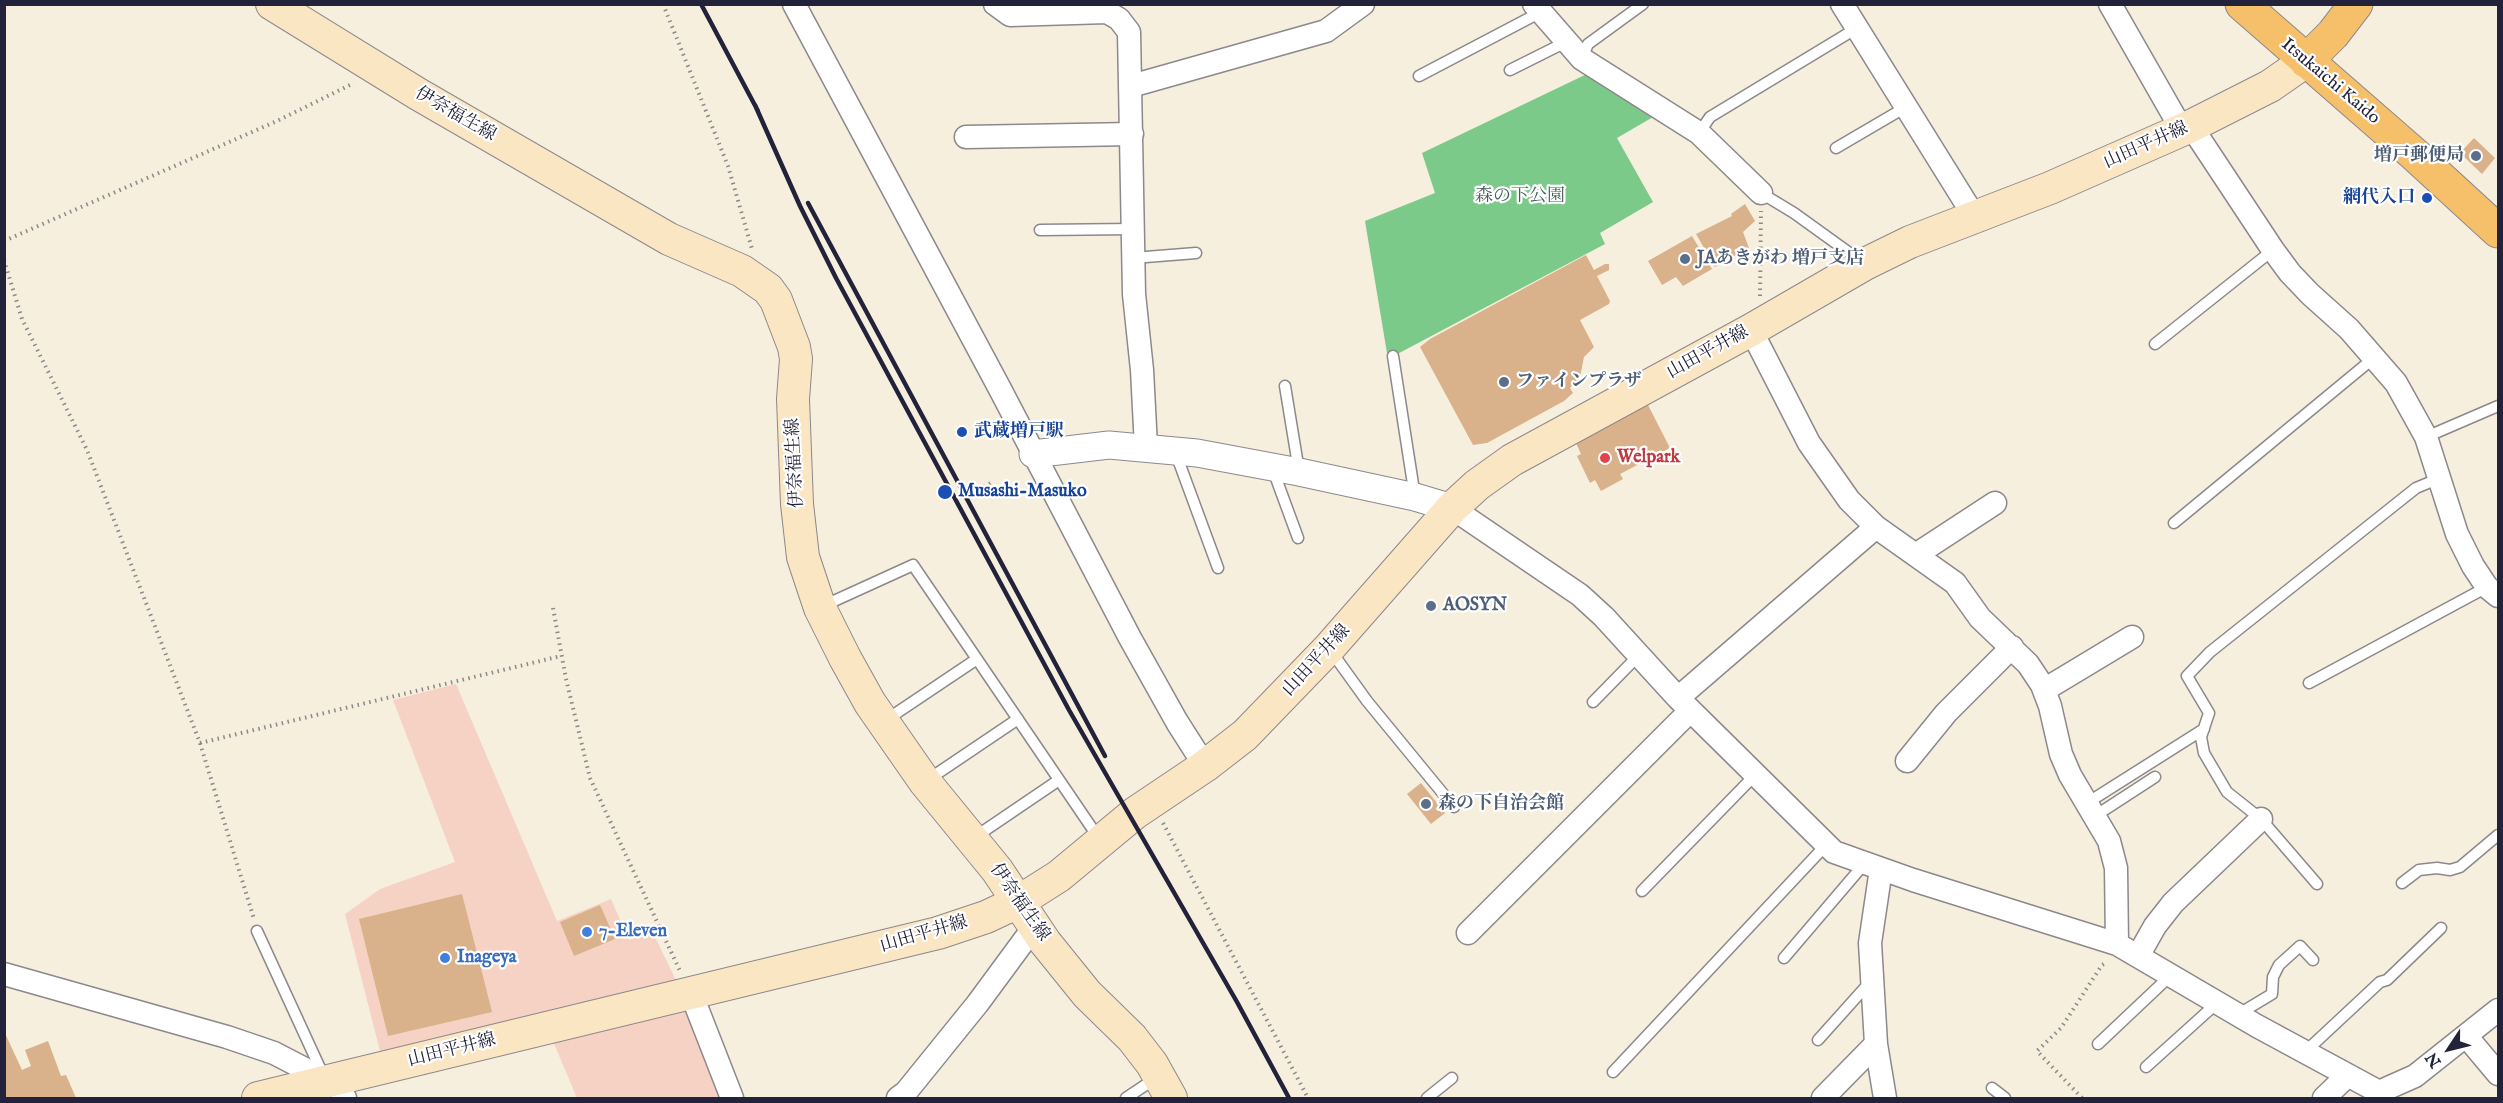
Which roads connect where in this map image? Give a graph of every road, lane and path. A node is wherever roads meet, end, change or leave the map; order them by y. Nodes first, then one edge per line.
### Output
1 (272, 4) edge
2 (663, 4) edge
3 (794, 4) edge
4 (995, 4) edge
5 (1363, 4) edge
6 (1643, 4) edge
7 (1842, 4) edge
8 (2109, 4) edge
9 (2242, 4) edge
10 (2356, 4) edge
11 (1536, 8) edge
12 (1857, 28) junction
13 (1566, 42) junction
14 (1582, 59) junction
15 (2306, 61) junction
16 (379, 70) junction
17 (1510, 70) dead end
18 (1419, 76) dead end
19 (1131, 86) junction
20 (1906, 107) junction
21 (2187, 128) junction
22 (1699, 133) junction
23 (1132, 134) junction
24 (966, 137) dead end
25 (1836, 148) dead end
26 (1761, 193) junction
27 (1974, 216) junction
28 (747, 225) dead end
29 (1133, 229) junction
30 (1040, 230) dead end
31 (2499, 231) edge
32 (4, 241) edge
33 (2273, 250) junction
34 (1196, 253) dead end
35 (1133, 258) junction
36 (4, 260) edge
37 (1865, 264) junction
38 (1756, 327) junction
39 (2155, 344) dead end
40 (1393, 356) dead end
41 (2375, 357) junction
42 (1285, 386) dead end
43 (2499, 406) edge
44 (2426, 438) junction
45 (1146, 447) junction
46 (1175, 451) junction
47 (1033, 454) junction
48 (1272, 467) junction
49 (1299, 472) junction
50 (2440, 478) junction
51 (994, 482) dead end
52 (984, 487) dead end
53 (1415, 497) junction
54 (1995, 503) dead end
55 (1452, 508) junction
56 (2174, 522) dead end
57 (1876, 526) junction
58 (1298, 538) dead end
59 (1917, 554) junction
60 (1218, 568) dead end
61 (2493, 591) edge
62 (553, 608) dead end
63 (820, 608) junction
64 (2132, 637) dead end
65 (2012, 647) junction
66 (1329, 648) junction
67 (561, 656) junction
68 (1639, 656) junction
69 (977, 659) junction
70 (2309, 683) dead end
71 (2044, 690) junction
72 (1593, 702) dead end
73 (1684, 705) junction
74 (1018, 719) junction
75 (883, 722) junction
76 (2204, 729) junction
77 (200, 743) junction
78 (1907, 761) dead end
79 (1205, 766) junction
80 (1755, 775) junction
81 (2155, 777) dead end
82 (1059, 780) junction
83 (925, 782) junction
84 (1152, 802) junction
85 (1454, 807) dead end
86 (2091, 810) junction
87 (2261, 819) junction
88 (2499, 835) edge
89 (972, 839) junction
90 (1100, 840) junction
91 (1826, 845) junction
92 (1873, 866) junction
93 (2402, 883) dead end
94 (2317, 884) dead end
95 (1642, 891) dead end
96 (1026, 914) junction
97 (2441, 928) dead end
98 (257, 931) joint
99 (1468, 933) dead end
100 (2128, 950) junction
101 (1784, 958) dead end
102 (2313, 960) dead end
103 (4, 974) edge
104 (2170, 976) junction
105 (1872, 980) junction
106 (691, 993) junction
107 (2217, 1003) junction
108 (2499, 1010) edge
109 (2237, 1015) junction
110 (2467, 1037) junction
111 (1818, 1040) dead end
112 (1876, 1044) junction
113 (2098, 1044) dead end
114 (2305, 1052) junction
115 (2146, 1067) dead end
116 (1613, 1072) dead end
117 (2499, 1074) edge
118 (2347, 1076) junction
119 (1452, 1078) dead end
120 (330, 1086) edge
121 (1165, 1087) edge
122 (1992, 1088) dead end
123 (2383, 1095) edge
124 (903, 1096) edge
125 (258, 1098) edge
126 (732, 1098) edge
127 (1126, 1098) edge
128 (1308, 1098) edge
129 (1427, 1098) edge
130 (1823, 1098) edge
131 (1885, 1098) edge
132 (2004, 1098) edge
133 (2082, 1098) edge
134 (2324, 1098) edge

1 - 16 main road, 伊奈福生線
2 - 28 path
3 - 47 street
4 - 19 street
5 - 19 street
6 - 14 lane
7 - 12 street
8 - 21 street
9 - 15 main road, Itsukaichi Kaido
10 - 15 main road
11 - 13 street
11 - 18 lane
12 - 20 street
12 - 22 lane
13 - 14 street
13 - 17 lane
14 - 22 street
15 - 21 main road, 山田平井線
15 - 31 main road, Itsukaichi Kaido
16 - 32 path
16 - 63 main road, 伊奈福生線
19 - 23 street
20 - 25 lane
20 - 27 street
21 - 27 main road, 山田平井線
21 - 33 street
22 - 26 street
23 - 24 street
23 - 29 street
26 - 37 lane
26 - 38 path
27 - 37 main road, 山田平井線
29 - 30 lane
29 - 35 street
33 - 39 lane
33 - 41 street
34 - 35 lane
35 - 45 street
36 - 77 path
37 - 38 main road, 山田平井線
38 - 55 main road, 山田平井線
38 - 57 street
40 - 53 lane
41 - 44 street
41 - 56 lane
42 - 49 lane
43 - 44 lane
44 - 50 street
45 - 46 street
45 - 47 street
46 - 48 street
46 - 60 lane
47 - 79 street
48 - 49 street
48 - 58 lane
49 - 53 street
50 - 61 street
50 - 76 lane
51 - 52 path
53 - 55 street
54 - 59 street
55 - 66 main road, 山田平井線
55 - 68 street
57 - 59 street
57 - 73 street
59 - 65 street
61 - 70 lane
62 - 67 path
63 - 69 lane
63 - 75 main road, 伊奈福生線
64 - 71 street
65 - 71 street
65 - 78 street
66 - 79 main road, 山田平井線
66 - 85 lane
67 - 77 path
67 - 106 path
68 - 72 lane
68 - 73 street
69 - 74 lane
69 - 75 lane
71 - 86 street
73 - 80 street
73 - 99 street
74 - 82 lane
74 - 83 lane
75 - 83 main road, 伊奈福生線
76 - 86 lane
76 - 87 lane
77 - 98 path
79 - 84 main road, 山田平井線
80 - 91 street
80 - 95 lane
81 - 86 lane
82 - 89 lane
82 - 90 lane
83 - 89 main road, 伊奈福生線
84 - 90 main road, 山田平井線
84 - 128 path
86 - 100 street
87 - 94 lane
87 - 100 street
88 - 93 lane
89 - 96 main road, 伊奈福生線
90 - 96 main road, 山田平井線
91 - 92 street
91 - 116 lane
92 - 100 street
92 - 101 lane
92 - 105 street
96 - 106 main road, 山田平井線
96 - 121 main road, 伊奈福生線
96 - 124 street
97 - 114 lane
98 - 120 lane
100 - 104 street
100 - 133 path
102 - 109 lane
103 - 120 street
104 - 107 street
104 - 113 lane
105 - 111 lane
105 - 112 street
106 - 120 main road, 山田平井線
106 - 126 street
107 - 109 street
107 - 115 lane
108 - 110 street
109 - 114 street
110 - 117 street
110 - 123 street
112 - 130 street
112 - 131 street
114 - 118 street
118 - 123 street
118 - 134 street
119 - 129 lane
120 - 125 main road, 山田平井線
121 - 127 lane
122 - 132 lane

